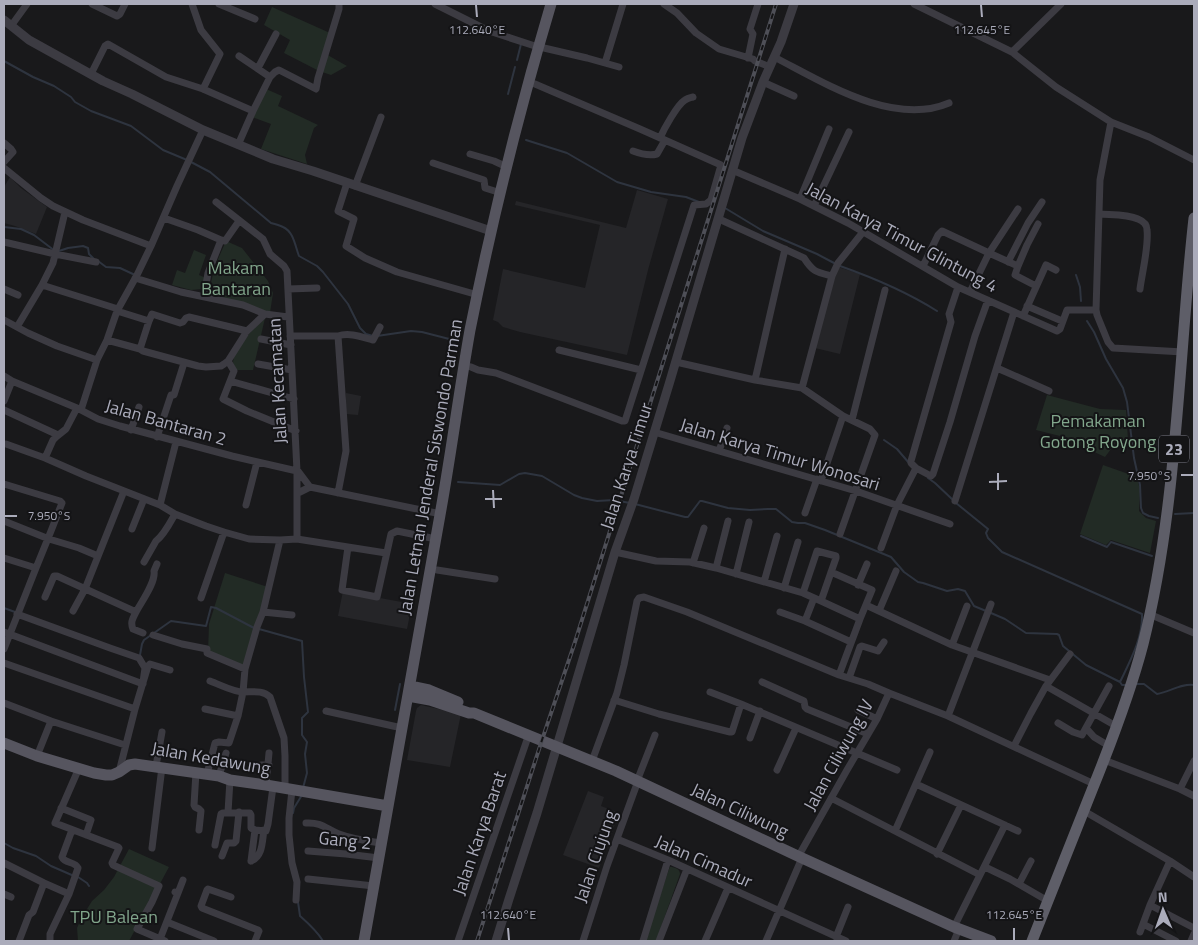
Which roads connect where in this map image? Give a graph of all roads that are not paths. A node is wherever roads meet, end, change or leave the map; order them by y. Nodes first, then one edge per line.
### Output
1 (27, 4) edge
2 (92, 4) edge
3 (125, 4) edge
4 (192, 4) edge
5 (219, 4) edge
6 (338, 4) edge
7 (435, 4) edge
8 (551, 4) edge
9 (558, 4) edge
10 (623, 4) edge
11 (664, 4) edge
12 (758, 4) edge
13 (794, 4) edge
14 (914, 4) edge
15 (1061, 4) edge
16 (928, 6) edge
17 (255, 19) dead end
18 (7, 23) edge
19 (276, 34) dead end
20 (541, 47) junction
21 (1012, 52) junction
22 (239, 56) dead end
23 (774, 57) junction
24 (748, 58) junction
25 (605, 63) junction
26 (770, 67) junction
27 (258, 68) junction
28 (619, 68) dead end
29 (91, 74) junction
30 (270, 77) junction
31 (763, 82) junction
32 (535, 84) junction
33 (203, 89) junction
34 (794, 96) dead end
35 (693, 98) dead end
36 (948, 103) dead end
37 (253, 111) junction
38 (381, 117) dead end
39 (1111, 122) junction
40 (829, 128) dead end
41 (203, 130) junction
42 (849, 132) dead end
43 (663, 139) junction
44 (4, 143) edge
45 (238, 145) junction
46 (633, 151) dead end
47 (470, 154) dead end
48 (1194, 160) edge
49 (4, 162) edge
50 (433, 162) dead end
51 (507, 167) junction
52 (4, 168) edge
53 (732, 170) junction
54 (351, 184) junction
55 (500, 192) junction
56 (800, 199) junction
57 (216, 202) dead end
58 (1042, 202) dead end
59 (814, 206) junction
60 (1018, 209) dead end
61 (65, 212) junction
62 (1099, 214) junction
63 (164, 218) junction
64 (1194, 218) edge
65 (719, 219) junction
66 (239, 221) junction
67 (1038, 224) dead end
68 (491, 232) junction
69 (863, 232) junction
70 (221, 240) junction
71 (4, 242) edge
72 (1193, 243) edge
73 (151, 246) junction
74 (784, 249) junction
75 (56, 252) junction
76 (989, 253) junction
77 (96, 262) dead end
78 (1008, 262) junction
79 (923, 266) junction
80 (1018, 266) junction
81 (1056, 270) dead end
82 (832, 276) junction
83 (136, 277) junction
84 (1191, 279) edge
85 (42, 285) junction
86 (1036, 286) junction
87 (958, 287) junction
88 (317, 288) dead end
89 (4, 289) edge
90 (288, 289) junction
91 (1140, 289) dead end
92 (886, 290) dead end
93 (204, 292) junction
94 (970, 292) junction
95 (18, 295) dead end
96 (478, 295) junction
97 (988, 300) junction
98 (1027, 306) junction
99 (118, 310) junction
100 (1096, 310) junction
101 (1014, 312) junction
102 (265, 314) junction
103 (1023, 316) junction
104 (288, 317) junction
105 (4, 321) edge
106 (149, 321) junction
107 (1062, 321) junction
108 (17, 326) junction
109 (247, 331) junction
110 (377, 333) dead end
111 (338, 336) junction
112 (261, 339) dead end
113 (107, 340) junction
114 (290, 340) junction
115 (140, 349) junction
116 (558, 350) dead end
117 (1183, 352) junction
118 (98, 360) junction
119 (228, 361) junction
120 (676, 362) junction
121 (184, 363) junction
122 (258, 364) dead end
123 (471, 367) junction
124 (997, 368) junction
125 (292, 370) junction
126 (641, 370) junction
127 (4, 376) edge
128 (756, 380) junction
129 (12, 381) junction
130 (230, 381) junction
131 (464, 386) junction
132 (802, 388) junction
133 (1049, 391) dead end
134 (294, 399) junction
135 (4, 402) edge
136 (139, 407) dead end
137 (79, 409) junction
138 (4, 410) edge
139 (843, 416) junction
140 (852, 420) junction
141 (727, 428) dead end
142 (131, 430) junction
143 (296, 431) junction
144 (457, 431) junction
145 (654, 432) junction
146 (58, 435) junction
147 (157, 437) junction
148 (176, 442) junction
149 (6, 444) dead end
150 (719, 451) junction
151 (45, 458) junction
152 (257, 462) junction
153 (916, 468) junction
154 (297, 471) junction
155 (819, 480) junction
156 (4, 484) edge
157 (310, 487) junction
158 (124, 491) junction
159 (856, 491) junction
160 (298, 493) junction
161 (338, 493) junction
162 (144, 499) junction
163 (955, 501) dead end
164 (160, 505) junction
165 (246, 505) dead end
166 (897, 505) junction
167 (805, 513) dead end
168 (176, 514) junction
169 (441, 514) junction
170 (4, 521) edge
171 (728, 521) dead end
172 (749, 522) dead end
173 (950, 524) dead end
174 (704, 528) dead end
175 (132, 529) dead end
176 (224, 532) junction
177 (840, 534) dead end
178 (777, 536) dead end
179 (49, 539) junction
180 (298, 539) junction
181 (436, 539) junction
182 (280, 540) junction
183 (798, 542) dead end
184 (348, 547) junction
185 (881, 548) dead end
186 (615, 552) junction
187 (386, 553) junction
188 (98, 556) junction
189 (4, 558) edge
190 (144, 562) dead end
191 (694, 563) junction
192 (157, 564) dead end
193 (868, 564) dead end
194 (36, 568) junction
195 (716, 568) junction
196 (437, 570) junction
197 (896, 571) dead end
198 (831, 572) junction
199 (736, 574) junction
200 (495, 579) dead end
201 (764, 582) junction
202 (858, 584) junction
203 (784, 588) junction
204 (85, 589) junction
205 (803, 593) junction
206 (45, 597) dead end
207 (201, 598) dead end
208 (818, 599) junction
209 (866, 605) junction
210 (967, 606) dead end
211 (989, 609) dead end
212 (73, 611) dead end
213 (879, 611) junction
214 (136, 612) junction
215 (263, 612) junction
216 (780, 612) dead end
217 (17, 614) junction
218 (1149, 614) junction
219 (292, 615) dead end
220 (860, 619) junction
221 (805, 621) junction
222 (7, 633) edge
223 (143, 633) dead end
224 (1194, 633) edge
225 (154, 635) dead end
226 (852, 642) junction
227 (884, 642) dead end
228 (952, 645) junction
229 (4, 649) edge
230 (974, 652) junction
231 (1070, 654) dead end
232 (4, 663) edge
233 (246, 669) junction
234 (170, 670) dead end
235 (839, 675) junction
236 (849, 678) junction
237 (210, 681) dead end
238 (762, 682) dead end
239 (143, 683) junction
240 (1048, 683) junction
241 (1109, 686) dead end
242 (243, 692) junction
243 (413, 692) junction
244 (710, 692) dead end
245 (889, 693) junction
246 (614, 700) junction
247 (4, 703) edge
248 (742, 704) junction
249 (135, 708) junction
250 (205, 709) dead end
251 (858, 710) dead end
252 (326, 711) dead end
253 (760, 712) junction
254 (1094, 714) junction
255 (238, 716) junction
256 (948, 716) junction
257 (877, 719) junction
258 (51, 721) junction
259 (1058, 723) dead end
260 (1116, 726) junction
261 (402, 728) junction
262 (796, 728) junction
263 (1086, 728) junction
264 (162, 732) dead end
265 (528, 734) junction
266 (868, 734) junction
267 (656, 735) dead end
268 (750, 738) dead end
269 (4, 743) edge
270 (125, 745) junction
271 (558, 746) junction
272 (1014, 746) junction
273 (1109, 746) junction
274 (930, 752) dead end
275 (226, 753) dead end
276 (269, 753) dead end
277 (857, 753) junction
278 (37, 756) junction
279 (1104, 760) junction
280 (592, 761) junction
281 (1194, 761) edge
282 (159, 766) junction
283 (79, 768) junction
284 (778, 770) dead end
285 (897, 770) dead end
286 (119, 772) junction
287 (201, 773) junction
288 (225, 778) junction
289 (637, 781) junction
290 (916, 784) junction
291 (1094, 784) junction
292 (270, 786) junction
293 (1180, 789) junction
294 (296, 790) junction
295 (1194, 796) edge
296 (831, 798) junction
297 (961, 805) junction
298 (388, 806) junction
299 (61, 808) junction
300 (1084, 811) junction
301 (228, 812) junction
302 (239, 812) junction
303 (306, 823) dead end
304 (1005, 825) junction
305 (72, 830) junction
306 (198, 830) dead end
307 (255, 830) junction
308 (264, 830) junction
309 (895, 831) junction
310 (1018, 831) dead end
311 (86, 835) junction
312 (617, 839) junction
313 (382, 843) junction
314 (216, 845) dead end
315 (152, 848) dead end
316 (308, 851) dead end
317 (937, 854) junction
318 (222, 856) dead end
319 (800, 857) junction
320 (379, 858) junction
321 (668, 860) junction
322 (1031, 861) dead end
323 (1170, 861) junction
324 (4, 863) edge
325 (985, 867) junction
326 (687, 869) junction
327 (980, 875) junction
328 (1194, 877) edge
329 (308, 878) dead end
330 (183, 880) dead end
331 (44, 884) junction
332 (1019, 884) junction
333 (374, 886) junction
334 (728, 888) junction
335 (4, 894) edge
336 (69, 894) junction
337 (11, 897) dead end
338 (231, 897) dead end
339 (296, 900) dead end
340 (1048, 901) junction
341 (1150, 905) junction
342 (848, 907) dead end
343 (780, 911) junction
344 (167, 922) junction
345 (1143, 924) junction
346 (956, 928) junction
347 (1194, 928) edge
348 (1140, 932) dead end
349 (1194, 934) edge
350 (836, 937) junction
351 (197, 938) edge
352 (162, 940) edge
353 (20, 941) edge
354 (50, 941) edge
355 (214, 941) edge
356 (255, 941) edge
357 (364, 941) edge
358 (371, 941) edge
359 (458, 941) edge
360 (496, 941) edge
361 (583, 941) edge
362 (643, 941) edge
363 (659, 941) edge
364 (705, 941) edge
365 (766, 941) edge
366 (846, 941) edge
367 (954, 941) edge
368 (991, 941) edge
369 (1032, 941) edge
370 (1176, 941) edge
371 (1191, 941) edge

1 - 18 street
2 - 3 street
4 - 33 street
5 - 17 street
6 - 30 street
7 - 20 street
8 - 20 main road, Jalan Letnan Jenderal Siswondo Parman
9 - 20 main road, Jalan Letnan Jenderal Siswondo Parman
10 - 25 street
11 - 24 street
12 - 24 street
13 - 23 street, Jalan Karya Timur
14 - 16 street
15 - 21 street
16 - 21 street
18 - 29 street
19 - 27 street
20 - 25 street
20 - 32 main road, Jalan Letnan Jenderal Siswondo Parman
20 - 51 main road, Jalan Letnan Jenderal Siswondo Parman
21 - 39 street
22 - 27 street
23 - 26 street, Jalan Karya Timur
23 - 36 street
24 - 26 street
25 - 28 street
26 - 31 street, Jalan Karya Timur
27 - 30 street
29 - 33 street
29 - 41 street
30 - 37 street
31 - 34 street
31 - 53 street, Jalan Karya Timur
32 - 43 street
32 - 123 main road, Jalan Letnan Jenderal Siswondo Parman
33 - 37 street
35 - 43 street
37 - 45 street
38 - 54 street
39 - 48 street
39 - 62 street
40 - 56 street
41 - 45 street
41 - 63 street
42 - 59 street
43 - 46 street
43 - 126 street
44 - 49 street
45 - 54 street
47 - 51 street
50 - 55 street
51 - 55 main road, Jalan Letnan Jenderal Siswondo Parman
52 - 61 street
53 - 56 street, Jalan Karya Timur Glintung 4
53 - 65 street, Jalan Karya Timur
54 - 68 street
54 - 96 street
55 - 68 main road, Jalan Letnan Jenderal Siswondo Parman
56 - 59 street, Jalan Karya Timur Glintung 4
57 - 66 street, Jalan Kecamatan
58 - 78 street
59 - 69 street, Jalan Karya Timur Glintung 4
60 - 76 street
61 - 73 street
61 - 75 street
62 - 91 street
62 - 100 street
63 - 70 street
63 - 73 street
64 - 72 highway, 23
65 - 74 street
65 - 120 street, Jalan Karya Timur
66 - 70 street
66 - 90 street, Jalan Kecamatan
67 - 80 street
68 - 96 main road, Jalan Letnan Jenderal Siswondo Parman
69 - 79 street, Jalan Karya Timur Glintung 4
69 - 82 street
70 - 93 street
71 - 75 street
72 - 84 highway, 23
73 - 83 street
74 - 82 street
74 - 128 street
75 - 77 street
75 - 85 street
76 - 78 street
76 - 79 street
76 - 94 street
78 - 80 street
79 - 87 street, Jalan Karya Timur Glintung 4
80 - 86 street
81 - 86 street
82 - 132 street
83 - 93 street
83 - 99 street
84 - 117 highway, 23
85 - 99 street
85 - 108 street
86 - 98 street
87 - 94 street, Jalan Karya Timur Glintung 4
87 - 153 street
88 - 90 street
89 - 95 street
90 - 104 street, Jalan Kecamatan
92 - 140 street
93 - 102 street
94 - 97 street, Jalan Karya Timur Glintung 4
96 - 131 main road, Jalan Letnan Jenderal Siswondo Parman
97 - 101 street, Jalan Karya Timur Glintung 4
97 - 153 street
98 - 103 street
98 - 107 street
99 - 106 street
99 - 113 street
100 - 107 street
100 - 117 street
101 - 103 street, Jalan Karya Timur Glintung 4
101 - 124 street
102 - 104 street
102 - 109 street
103 - 107 street, Jalan Karya Timur Glintung 4
104 - 114 street, Jalan Kecamatan
105 - 108 street
106 - 109 street
106 - 115 street
108 - 118 street
109 - 119 street
110 - 111 street
111 - 114 street
111 - 161 street
112 - 114 street
113 - 115 street
113 - 118 street
114 - 125 street, Jalan Kecamatan
115 - 121 street
116 - 126 street
117 - 218 highway, 23
118 - 137 street
119 - 121 street
119 - 130 street
120 - 128 street
120 - 145 street, Jalan Karya Timur
121 - 147 street
122 - 125 street
123 - 126 street
123 - 131 main road, Jalan Letnan Jenderal Siswondo Parman
124 - 133 street
124 - 163 street
125 - 134 street, Jalan Kecamatan
127 - 129 street, Jalan Bantaran 2
128 - 132 street
129 - 135 street
129 - 137 street, Jalan Bantaran 2
130 - 134 street
130 - 143 street
131 - 144 main road, Jalan Letnan Jenderal Siswondo Parman
132 - 139 street
134 - 143 street, Jalan Kecamatan
136 - 142 street
137 - 142 street, Jalan Bantaran 2
137 - 146 street
138 - 146 street
139 - 140 street
139 - 155 street
140 - 159 street
141 - 150 street
142 - 147 street, Jalan Bantaran 2
143 - 154 street, Jalan Kecamatan
144 - 169 main road, Jalan Letnan Jenderal Siswondo Parman
144 - 196 main road, Jalan Letnan Jenderal Siswondo Parman
145 - 150 street, Jalan Karya Timur Wonosari
145 - 186 street, Jalan Karya Timur
146 - 151 street
147 - 148 street, Jalan Bantaran 2
148 - 152 street, Jalan Bantaran 2
148 - 164 street
149 - 151 street
150 - 155 street, Jalan Karya Timur Wonosari
151 - 158 street
152 - 154 street, Jalan Bantaran 2
152 - 165 street
153 - 166 street
154 - 157 street
154 - 160 street, Jalan Kecamatan
155 - 159 street, Jalan Karya Timur Wonosari
155 - 167 street
156 - 179 street
157 - 160 street
157 - 161 street
158 - 162 street
158 - 188 street
159 - 166 street, Jalan Karya Timur Wonosari
159 - 177 street
160 - 180 street, Jalan Kecamatan
161 - 169 street
162 - 164 street
162 - 175 street
164 - 168 street
166 - 173 street, Jalan Karya Timur Wonosari
166 - 185 street
168 - 176 street
168 - 190 street
169 - 181 main road, Jalan Letnan Jenderal Siswondo Parman
170 - 179 street
171 - 195 street
172 - 199 street
174 - 191 street
176 - 182 street
176 - 207 street
178 - 201 street
179 - 188 street
179 - 194 street
180 - 182 street
180 - 184 street
181 - 187 street
181 - 243 main road, Jalan Letnan Jenderal Siswondo Parman
182 - 215 street
183 - 203 street
184 - 187 street
184 - 187 street
186 - 191 street
186 - 271 street, Jalan Karya Timur
188 - 204 street
189 - 194 street
191 - 195 street
192 - 214 street
193 - 202 street
194 - 217 street
195 - 199 street
196 - 200 street
196 - 243 main road, Jalan Letnan Jenderal Siswondo Parman
197 - 213 street
198 - 202 street
198 - 205 street
198 - 208 street
199 - 201 street
201 - 203 street
202 - 209 street
203 - 205 street
204 - 206 street
204 - 212 street
204 - 214 street
205 - 208 street
208 - 220 street
208 - 221 street
209 - 213 street
209 - 220 street
210 - 228 street
211 - 230 street
213 - 228 street
214 - 223 street
215 - 219 street
215 - 233 street
216 - 221 street
217 - 222 street
217 - 239 street
218 - 224 street
218 - 260 highway, 23
220 - 226 street
221 - 226 street
222 - 229 street
222 - 239 street
225 - 233 street
226 - 235 street
227 - 236 street
228 - 230 street
230 - 240 street
230 - 256 street
231 - 240 street
232 - 249 street
233 - 242 street
234 - 239 street
235 - 236 street
235 - 246 street
236 - 245 street
237 - 242 street
238 - 266 street
239 - 249 street
240 - 254 street
240 - 272 street
241 - 254 street
242 - 255 street
242 - 294 street
243 - 261 main road, Jalan Letnan Jenderal Siswondo Parman
243 - 265 main road, Jalan Ciliwung
243 - 358 main road, Jalan Letnan Jenderal Siswondo Parman
244 - 248 street
245 - 256 street
245 - 257 street, Jalan Ciliwung IV
246 - 248 street
246 - 280 street
247 - 258 street
248 - 253 street
249 - 270 street
250 - 255 street
251 - 257 street
252 - 261 street
253 - 262 street
253 - 268 street
254 - 260 street
254 - 263 street
255 - 287 street
256 - 272 street
257 - 266 street, Jalan Ciliwung IV
258 - 270 street
258 - 278 street
259 - 263 street
260 - 273 highway, 23
261 - 298 main road, Jalan Letnan Jenderal Siswondo Parman
262 - 277 street
262 - 284 street
263 - 273 street
264 - 282 street
265 - 271 main road, Jalan Ciliwung
265 - 359 street, Jalan Karya Barat
266 - 277 street, Jalan Ciliwung IV
267 - 289 street, Jalan Ciujung
269 - 278 main road, Jalan Kedawung
270 - 286 street
271 - 280 main road, Jalan Ciliwung
271 - 360 street, Jalan Karya Timur
272 - 291 street
273 - 279 highway, 23
274 - 290 street
275 - 288 street
276 - 292 street
277 - 285 street
277 - 296 street, Jalan Ciliwung IV
278 - 283 main road, Jalan Kedawung
279 - 291 highway, 23
279 - 293 street
280 - 289 main road, Jalan Ciliwung
281 - 293 street
282 - 286 main road, Jalan Kedawung
282 - 287 main road, Jalan Kedawung
282 - 315 street
283 - 286 main road, Jalan Kedawung
283 - 299 street
287 - 288 main road, Jalan Kedawung
287 - 306 street
288 - 292 main road, Jalan Kedawung
288 - 301 street
289 - 312 street, Jalan Ciujung
289 - 319 main road, Jalan Ciliwung
290 - 297 street
290 - 309 street
291 - 300 highway, 23
292 - 294 main road, Jalan Kedawung
292 - 308 street
293 - 295 street
294 - 298 main road, Jalan Kedawung
294 - 339 street
296 - 309 street
296 - 319 street, Jalan Ciliwung IV
297 - 304 street
297 - 317 street
298 - 313 main road, Jalan Letnan Jenderal Siswondo Parman
299 - 305 street
299 - 311 street
300 - 323 street
300 - 340 highway, 23
301 - 302 street
301 - 314 street
302 - 307 street
302 - 318 street
303 - 313 street
304 - 310 street
304 - 325 street
305 - 311 street
305 - 336 street
307 - 308 street
307 - 308 street
309 - 317 street
311 - 352 street
312 - 321 street, Jalan Cimadur
312 - 361 street, Jalan Ciujung
313 - 320 main road, Jalan Letnan Jenderal Siswondo Parman
316 - 320 street, Gang 2
317 - 327 street
319 - 343 street, Jalan Ciliwung IV
319 - 346 main road, Jalan Ciliwung
320 - 333 main road, Jalan Letnan Jenderal Siswondo Parman
321 - 326 street, Jalan Cimadur
321 - 362 street
322 - 332 street
323 - 328 street
323 - 341 street
324 - 331 street
325 - 327 street
325 - 332 street
326 - 334 street, Jalan Cimadur
326 - 363 street
327 - 346 street
329 - 333 street
330 - 344 street
331 - 336 street
331 - 353 street
332 - 340 street
333 - 357 main road, Jalan Letnan Jenderal Siswondo Parman
334 - 343 street, Jalan Cimadur
334 - 364 street
335 - 337 street
336 - 354 street
338 - 356 street
340 - 369 highway, 23
341 - 345 street
341 - 347 street
342 - 350 street
343 - 350 street, Jalan Cimadur
343 - 365 street, Jalan Ciliwung IV
344 - 351 street
344 - 352 street
345 - 348 street
345 - 370 street
346 - 367 street
346 - 368 main road, Jalan Ciliwung
349 - 371 street
350 - 366 street, Jalan Cimadur
351 - 355 street

